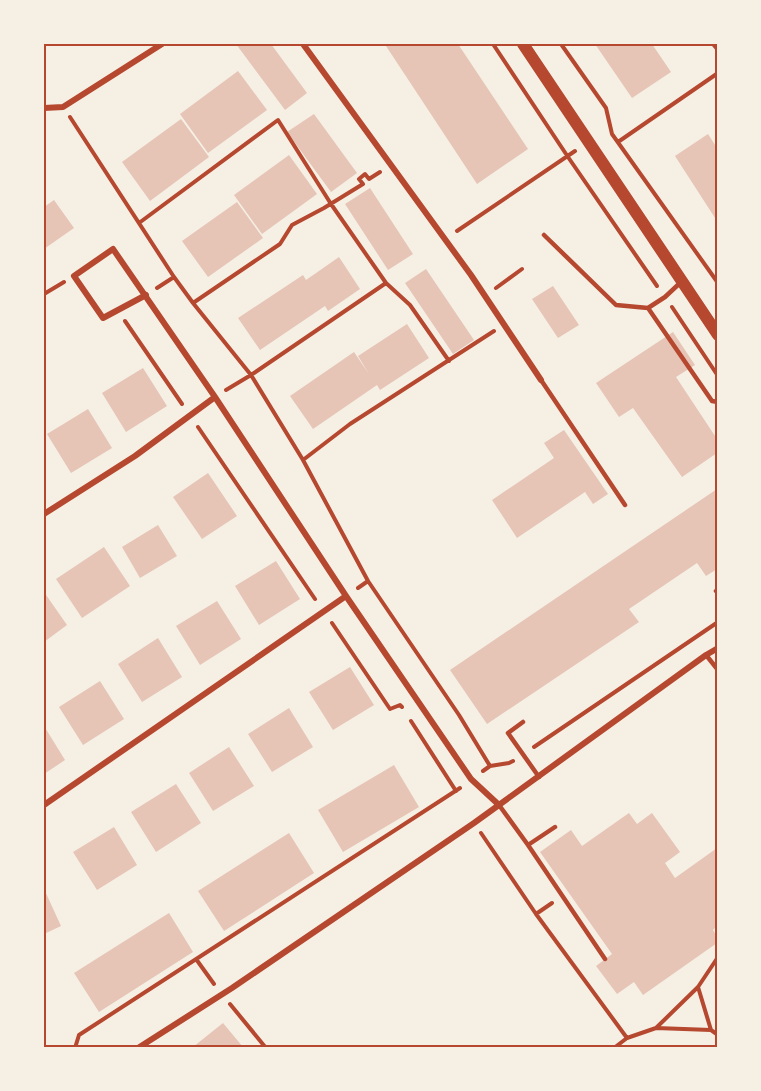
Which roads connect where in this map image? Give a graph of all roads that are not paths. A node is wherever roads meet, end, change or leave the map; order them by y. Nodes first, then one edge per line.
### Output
1 (162, 44) edge
2 (303, 44) edge
3 (523, 44) edge
4 (44, 108) edge
5 (544, 236) dead end
6 (682, 281) junction
7 (146, 295) junction
8 (648, 308) junction
9 (717, 335) edge
10 (541, 380) joint
11 (215, 397) junction
12 (717, 402) edge
13 (625, 505) dead end
14 (44, 514) edge
15 (346, 596) junction
16 (717, 648) edge
17 (706, 655) junction
18 (717, 670) edge
19 (523, 722) dead end
20 (538, 777) junction
21 (44, 805) edge
22 (499, 805) junction
23 (555, 827) dead end
24 (528, 845) junction
25 (605, 959) dead end
26 (138, 1047) edge

1 - 4 street
2 - 10 street
3 - 6 main road
5 - 8 lane
6 - 8 lane
6 - 9 main road
7 - 7 street
7 - 11 street
8 - 12 lane
10 - 13 lane
11 - 14 street
11 - 15 street
15 - 21 street
15 - 22 street
16 - 17 street
17 - 18 lane
17 - 20 street
19 - 20 lane
20 - 22 street
22 - 24 lane
22 - 26 street
23 - 24 lane
24 - 25 lane

